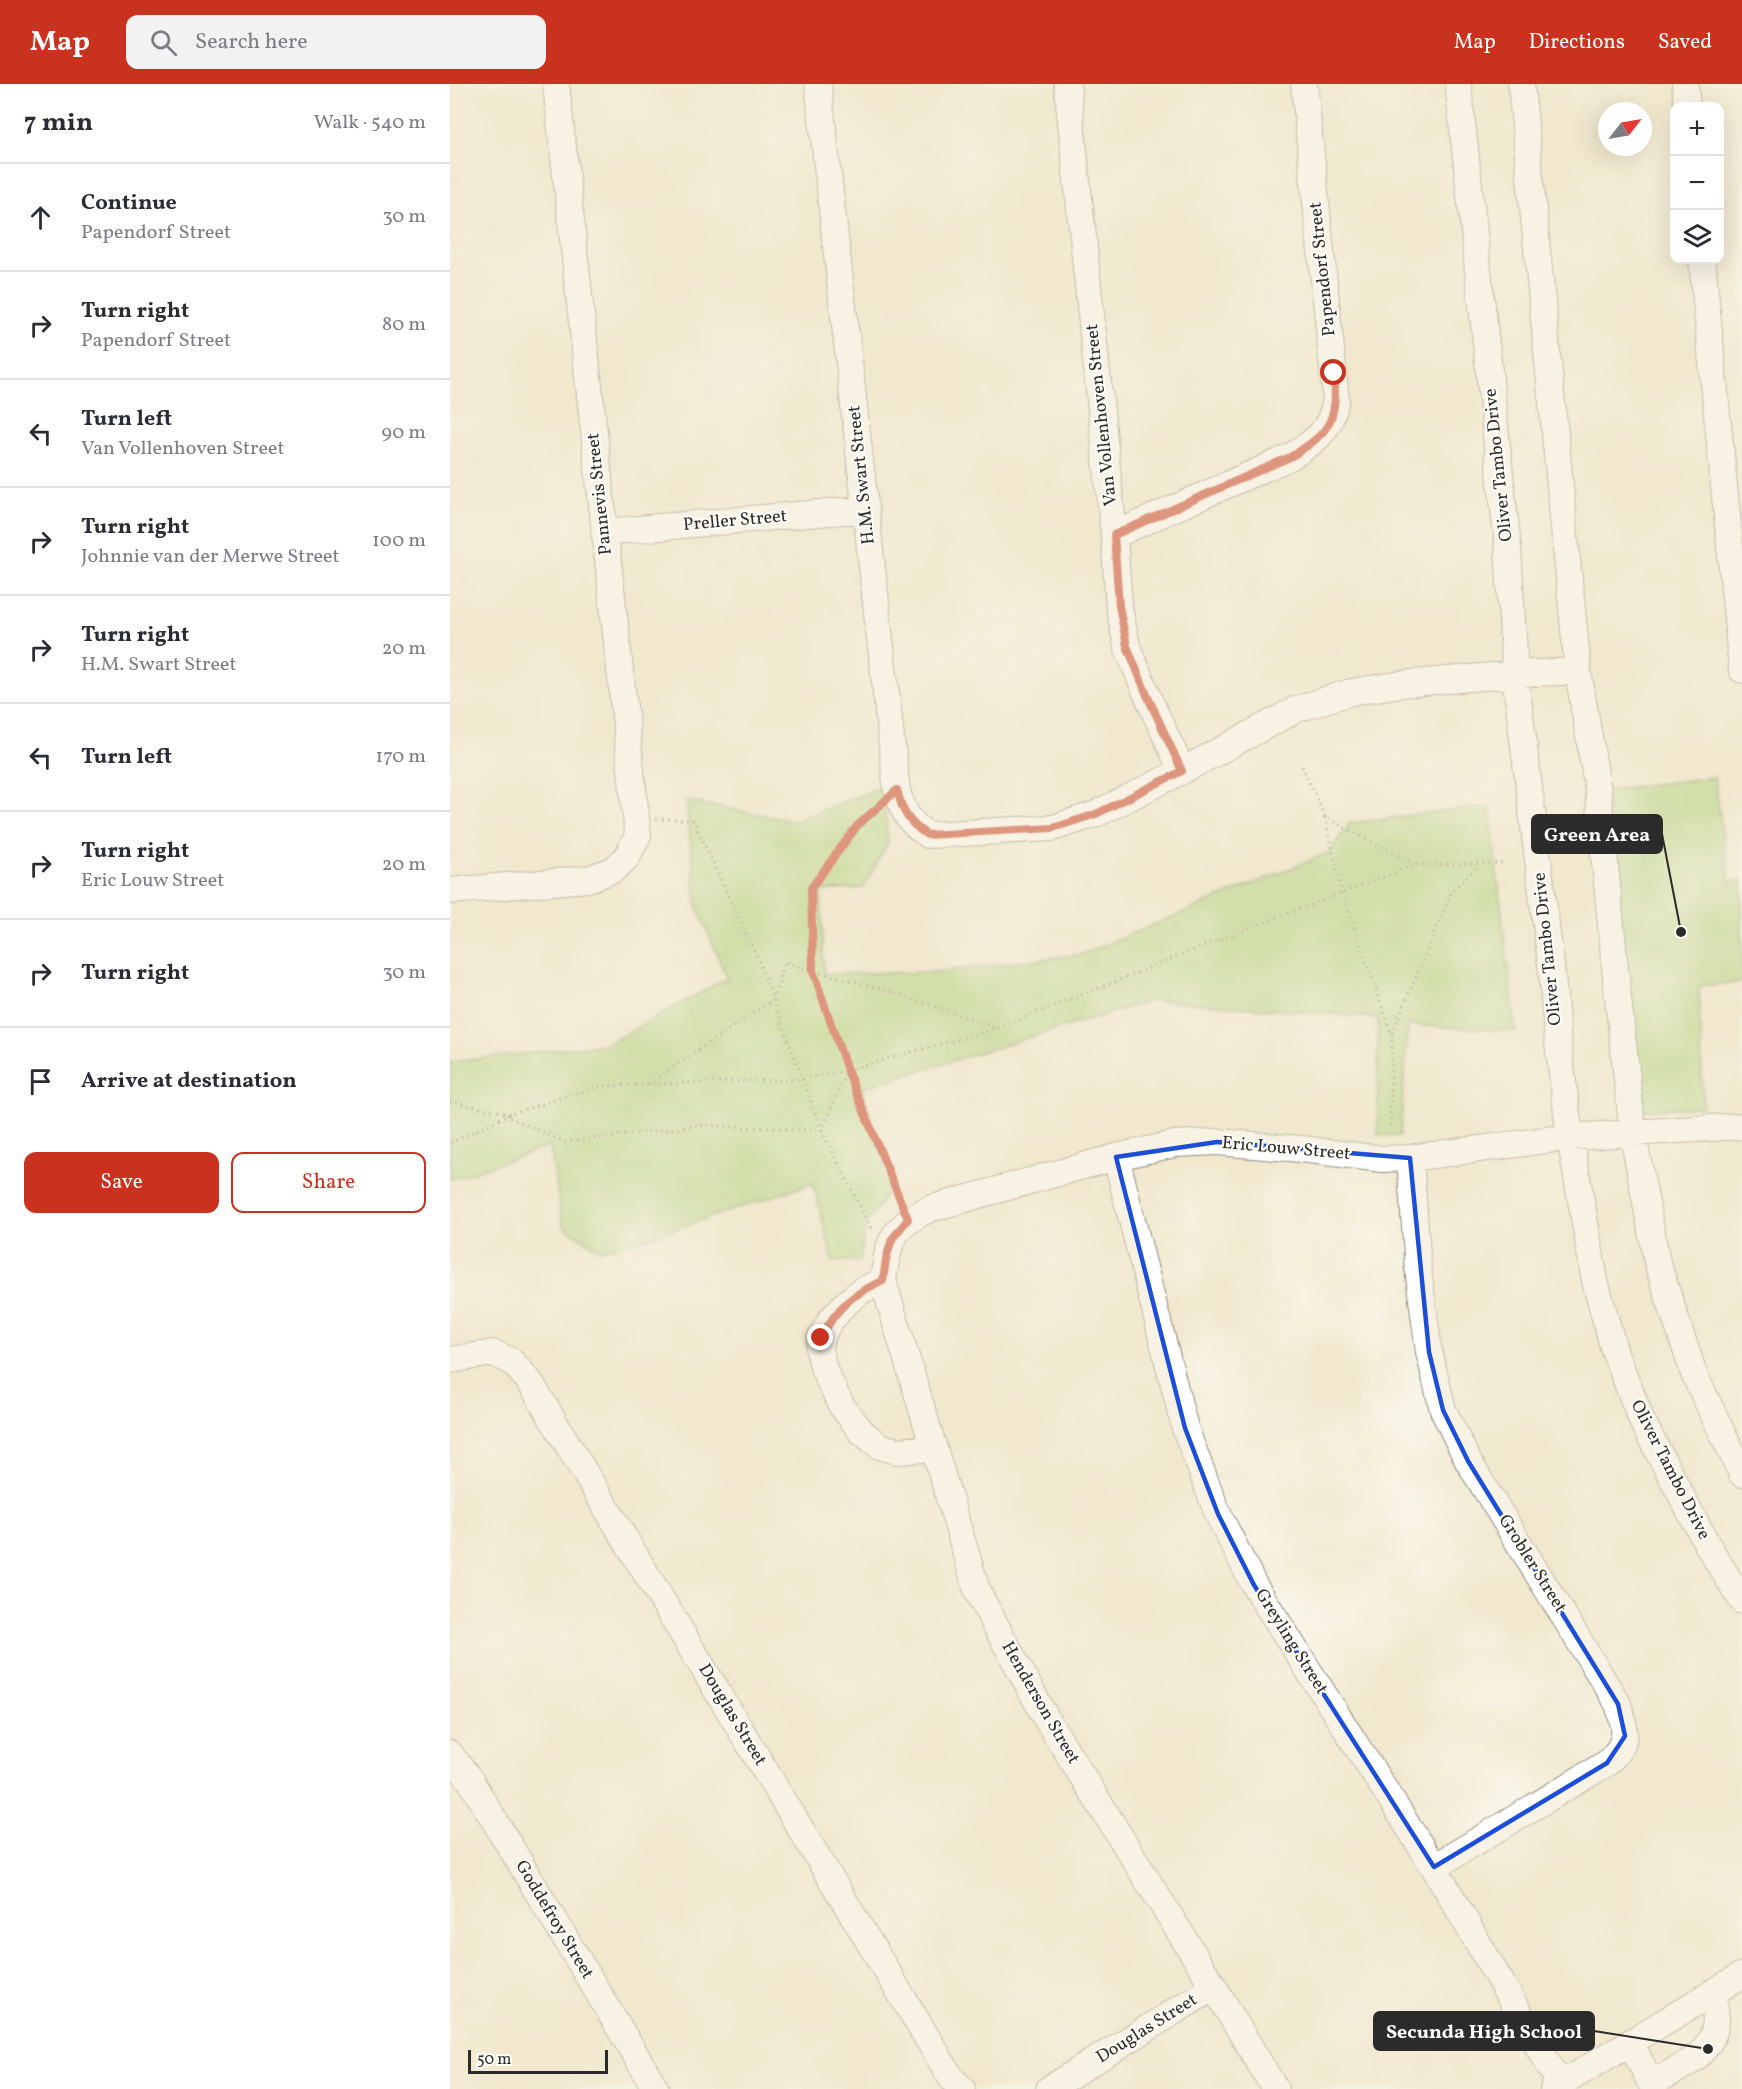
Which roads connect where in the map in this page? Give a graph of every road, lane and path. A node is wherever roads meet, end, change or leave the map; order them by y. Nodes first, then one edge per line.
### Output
1 (555, 84) edge
2 (818, 84) edge
3 (1067, 84) edge
4 (1304, 84) edge
5 (1458, 84) edge
6 (1521, 84) edge
7 (1685, 84) edge
8 (1687, 102) edge
9 (1702, 264) edge
10 (866, 509) junction
11 (604, 532) junction
12 (1114, 535) junction
13 (1742, 670) edge
14 (1578, 671) junction
15 (1515, 674) junction
16 (1302, 766) dead end
17 (1182, 771) junction
18 (897, 790) junction
19 (1325, 817) junction
20 (636, 818) junction
21 (1479, 864) junction
22 (1503, 864) dead end
23 (1415, 865) junction
24 (450, 891) edge
25 (1342, 892) junction
26 (813, 971) junction
27 (773, 1000) junction
28 (999, 1028) junction
29 (1392, 1035) junction
30 (847, 1070) junction
31 (803, 1079) junction
32 (648, 1084) junction
33 (450, 1101) edge
34 (512, 1114) junction
35 (506, 1116) junction
36 (1742, 1126) edge
37 (1390, 1130) dead end
38 (822, 1131) junction
39 (1634, 1134) junction
40 (1570, 1137) junction
41 (450, 1143) edge
42 (1116, 1157) junction
43 (1410, 1158) junction
44 (908, 1219) junction
45 (884, 1270) junction
46 (450, 1360) edge
47 (934, 1448) junction
48 (1742, 1474) edge
49 (1742, 1600) edge
50 (450, 1754) edge
51 (1434, 1867) junction
52 (1742, 1975) edge
53 (1214, 1988) junction
54 (1713, 1992) junction
55 (1630, 2042) junction
56 (1652, 2086) edge
57 (1557, 2087) edge
58 (656, 2089) edge
59 (962, 2089) edge
60 (1049, 2089) edge
61 (1275, 2089) edge

1 - 11 street, Pannevis Street
2 - 10 street, H.M. Swart Street
3 - 12 street, Van Vollenhoven Street
4 - 12 street, Papendorf Street
5 - 15 street, Oliver Tambo Drive
6 - 14 street
7 - 8 street
9 - 13 street
10 - 11 street, Preller Street
10 - 18 street, H.M. Swart Street
11 - 20 street, Pannevis Street
12 - 17 street, Van Vollenhoven Street
14 - 15 street, H.M. Swart Street
14 - 39 street
15 - 17 street, H.M. Swart Street
15 - 40 street, Oliver Tambo Drive
16 - 19 path
17 - 18 street, H.M. Swart Street
18 - 26 path
19 - 23 path
19 - 25 path
20 - 24 street, Pannevis Street
20 - 27 path
21 - 22 path
21 - 23 path
21 - 29 path
23 - 25 path
25 - 28 path
25 - 29 path
26 - 27 path
26 - 28 path
26 - 30 path
27 - 31 path
27 - 32 path
28 - 30 path
29 - 37 path
30 - 31 path
30 - 38 path
30 - 44 path
31 - 32 path
31 - 38 path
32 - 34 path
33 - 34 path
34 - 35 path
35 - 38 path
35 - 41 path
36 - 39 street, Eric Louw Street
38 - 45 path
39 - 40 street, Eric Louw Street
39 - 48 street
40 - 43 street, Eric Louw Street
40 - 49 street, Oliver Tambo Drive
42 - 43 street, Eric Louw Street
42 - 44 street, Eric Louw Street
42 - 51 street, Greyling Street
43 - 51 street, Grobler Street
44 - 45 street
45 - 47 street, Henderson Street
45 - 47 street
46 - 59 street, Douglas Street
47 - 53 street, Henderson Street
50 - 58 street, Goddefroy Street
51 - 57 street, Greyling Street
52 - 54 street
53 - 60 street, Douglas Street
53 - 61 street, Henderson Street
54 - 55 street
54 - 56 street
55 - 56 street
55 - 57 street

